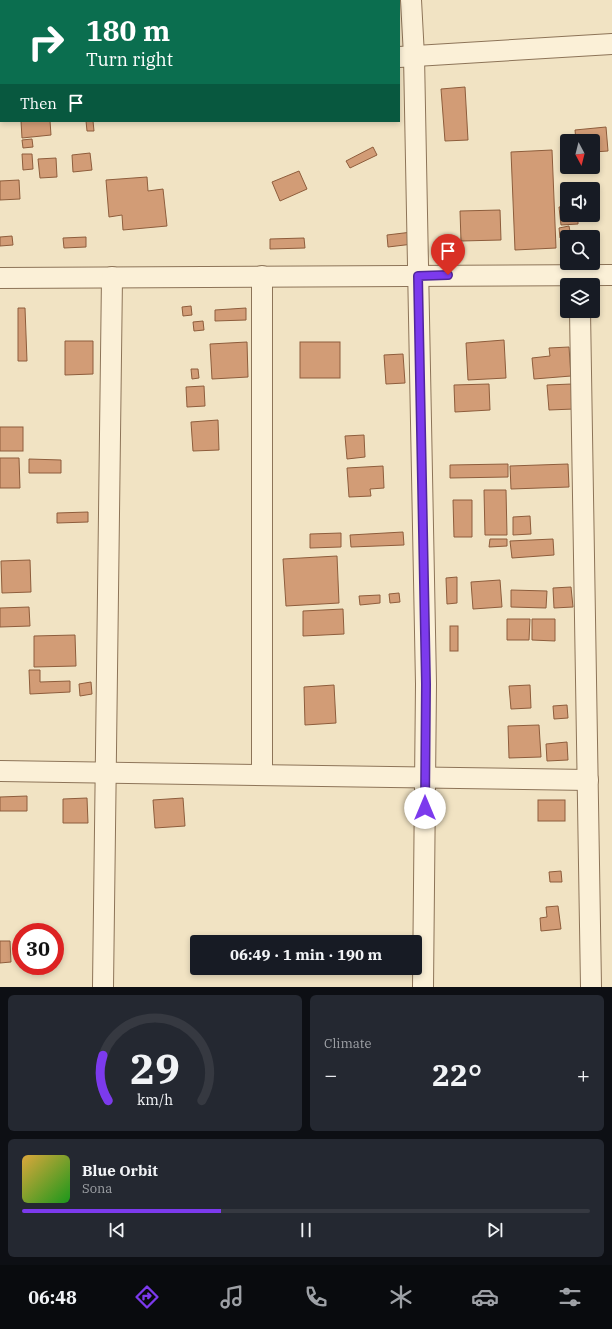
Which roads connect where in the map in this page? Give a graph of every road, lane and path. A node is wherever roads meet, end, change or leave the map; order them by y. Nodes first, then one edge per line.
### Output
1 (411, 0) edge
2 (612, 44) edge
3 (407, 57) edge
4 (612, 274) edge
5 (262, 276) junction
6 (418, 276) junction
7 (112, 277) junction
8 (0, 278) edge
9 (590, 278) edge
10 (560, 280) edge
11 (580, 318) edge
12 (0, 771) edge
13 (107, 773) junction
14 (262, 775) junction
15 (425, 778) junction
16 (588, 780) junction
17 (103, 987) edge
18 (423, 987) edge
19 (592, 987) edge

1 - 3 street
2 - 3 street
3 - 6 street
4 - 9 street
5 - 6 street
5 - 7 street
5 - 14 street
6 - 10 street
6 - 15 street
7 - 8 street
7 - 13 street
11 - 16 street
12 - 13 street
13 - 14 street
13 - 17 street
14 - 15 street
15 - 16 street
15 - 18 street
16 - 19 street

